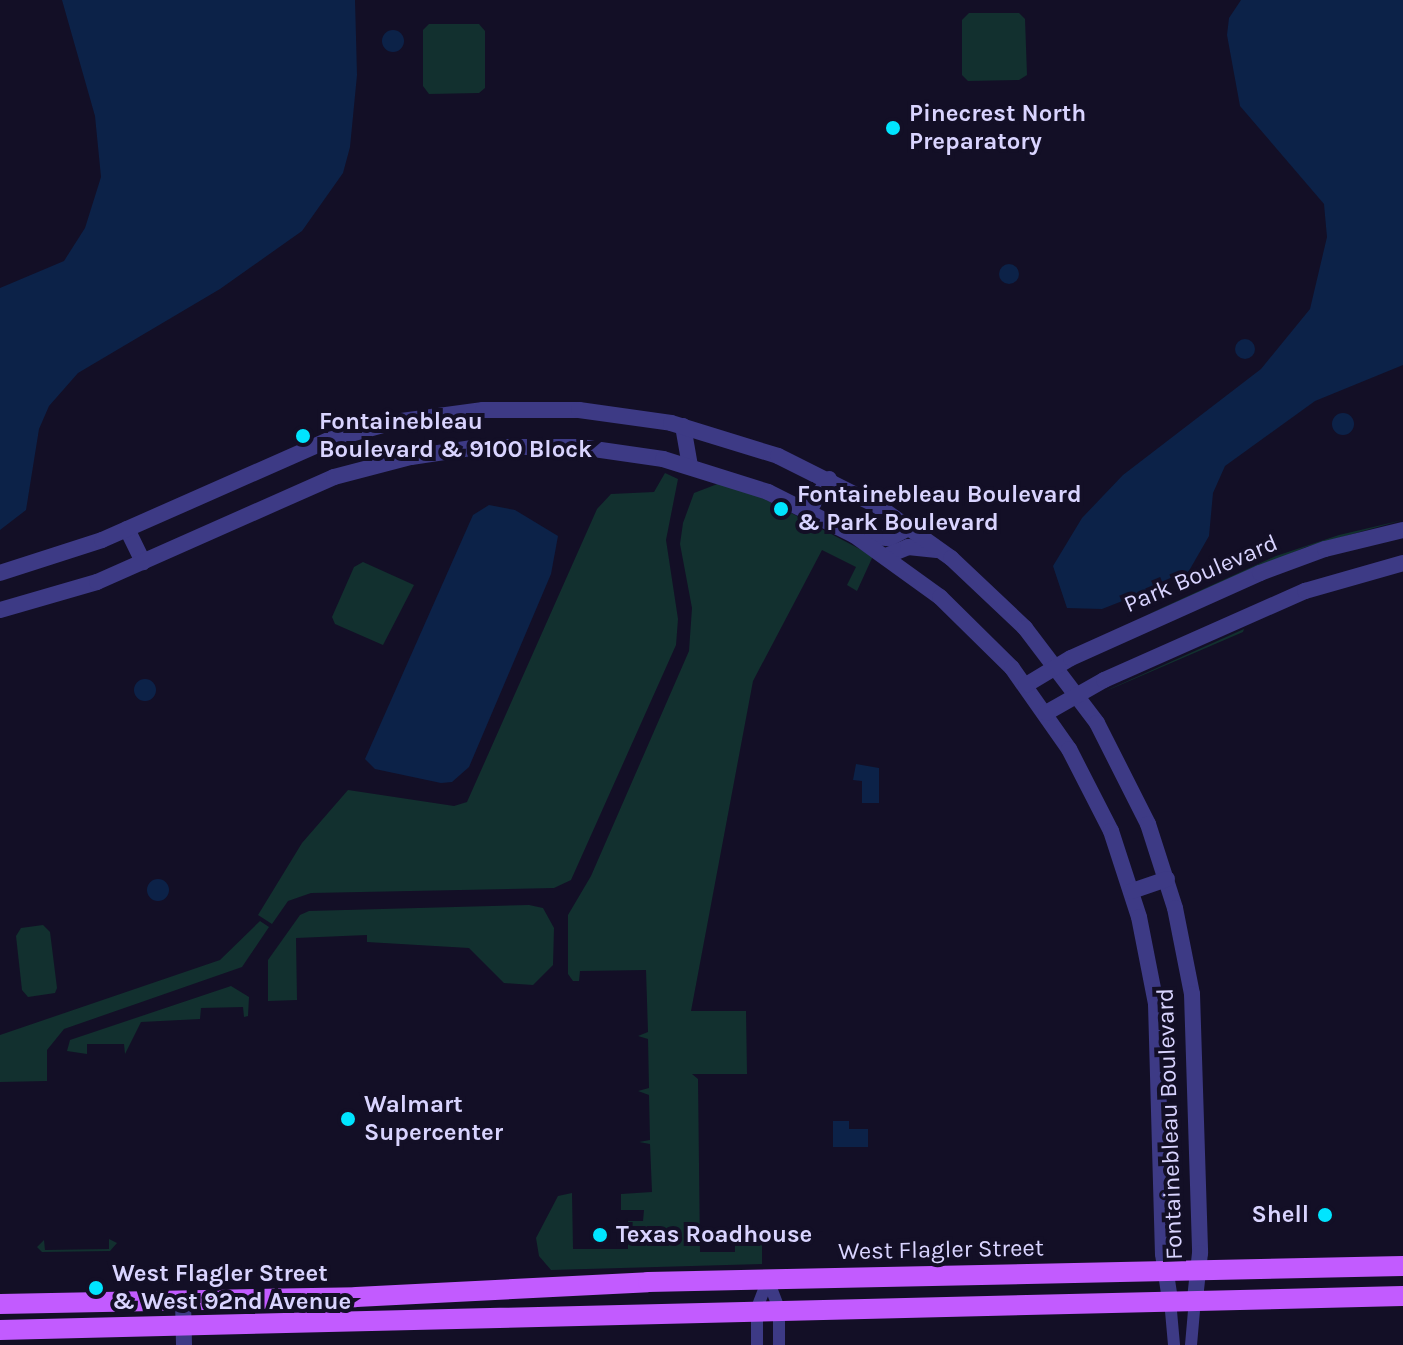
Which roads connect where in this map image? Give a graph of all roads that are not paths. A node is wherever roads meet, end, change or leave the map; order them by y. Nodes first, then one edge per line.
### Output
1 (683, 426) junction
2 (690, 466) junction
3 (829, 479) junction
4 (809, 510) junction
5 (911, 527) junction
6 (127, 529) junction
7 (1403, 530) edge
8 (854, 535) junction
9 (943, 551) junction
10 (886, 556) junction
11 (143, 562) junction
12 (1403, 563) edge
13 (0, 573) edge
14 (0, 610) edge
15 (1056, 665) junction
16 (1026, 685) junction
17 (1076, 693) junction
18 (1046, 713) junction
19 (1167, 879) junction
20 (1132, 891) junction
21 (1403, 1266) edge
22 (1166, 1271) junction
23 (1198, 1271) junction
24 (768, 1280) junction
25 (1403, 1296) edge
26 (1195, 1299) junction
27 (183, 1300) junction
28 (1170, 1300) junction
29 (0, 1304) edge
30 (757, 1308) junction
31 (779, 1308) junction
32 (0, 1330) edge
33 (184, 1336) edge
34 (757, 1345) edge
35 (779, 1345) edge
36 (1174, 1345) edge
37 (1191, 1345) edge

1 - 2 street
1 - 3 street, Fontainebleau Boulevard
1 - 6 street, Fontainebleau Boulevard
2 - 4 street, Fontainebleau Boulevard
2 - 11 street, Fontainebleau Boulevard
3 - 4 street
3 - 5 street, Fontainebleau Boulevard
4 - 8 street, Fontainebleau Boulevard
5 - 8 street
5 - 9 street, Fontainebleau Boulevard
6 - 11 street
6 - 13 street, Fontainebleau Boulevard
7 - 15 street, Park Boulevard
8 - 10 street, Fontainebleau Boulevard
9 - 10 street
9 - 15 street, Fontainebleau Boulevard
10 - 16 street, Fontainebleau Boulevard
11 - 14 street, Fontainebleau Boulevard
12 - 17 street
15 - 16 street, Park Boulevard
15 - 17 street, Fontainebleau Boulevard
16 - 18 street, Fontainebleau Boulevard
17 - 18 street
17 - 19 street, Fontainebleau Boulevard
18 - 20 street, Fontainebleau Boulevard
19 - 20 street
19 - 23 street, Fontainebleau Boulevard
20 - 22 street, Fontainebleau Boulevard
21 - 23 main road, West Flagler Street
22 - 23 main road, West Flagler Street
22 - 24 main road, West Flagler Street
22 - 28 street, Fontainebleau Boulevard
23 - 26 street, Fontainebleau Boulevard
24 - 27 main road, West Flagler Street
24 - 30 street
24 - 31 street
25 - 26 main road
26 - 28 main road
26 - 37 street
27 - 29 main road, West Flagler Street
27 - 33 street
28 - 31 main road
28 - 36 street
30 - 31 main road
30 - 33 main road
30 - 34 street
31 - 35 street
32 - 33 main road

